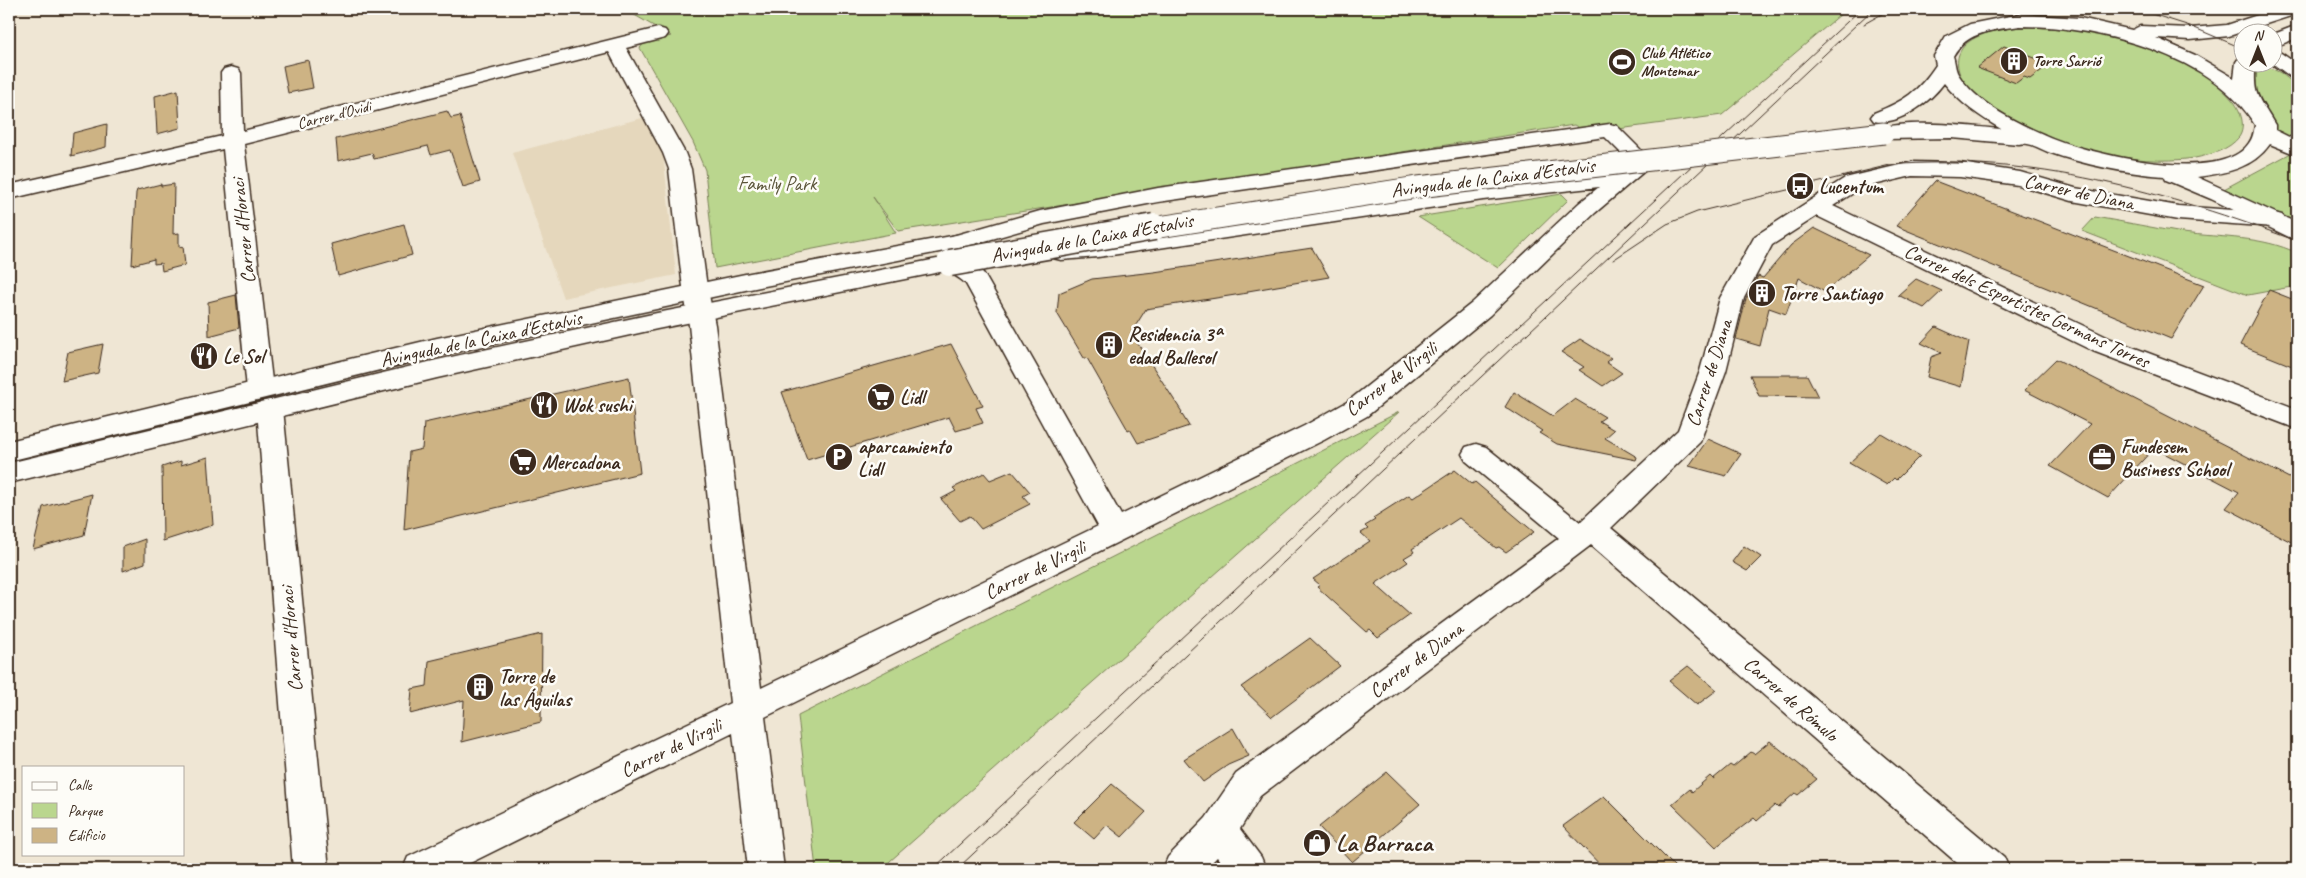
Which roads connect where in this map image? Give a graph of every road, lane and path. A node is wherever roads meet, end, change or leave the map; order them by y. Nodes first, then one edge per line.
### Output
1 (2294, 9) edge
2 (2112, 30) junction
3 (2297, 31) edge
4 (658, 34) dead end
5 (2284, 37) edge
6 (614, 44) junction
7 (2284, 64) edge
8 (1944, 67) junction
9 (2244, 72) edge
10 (231, 73) dead end
11 (2297, 73) edge
12 (2246, 99) junction
13 (1882, 125) junction
14 (1599, 132) joint
15 (2265, 133) junction
16 (233, 140) junction
17 (2039, 141) junction
18 (2297, 149) edge
19 (2157, 168) junction
20 (1592, 189) junction
21 (9, 192) edge
22 (1815, 206) junction
23 (2274, 220) junction
24 (2297, 232) edge
25 (953, 253) junction
26 (698, 302) junction
27 (265, 399) junction
28 (2297, 419) edge
29 (9, 450) edge
30 (1476, 454) dead end
31 (9, 473) edge
32 (1115, 531) junction
33 (1586, 533) junction
34 (748, 711) junction
35 (1219, 830) junction
36 (311, 869) edge
37 (421, 869) edge
38 (766, 869) edge
39 (1181, 869) edge
40 (1248, 869) edge
41 (1991, 869) edge

1 - 2 street
2 - 8 street, Avinguda de la Caixa d'Estalvis
2 - 12 street
3 - 5 street
4 - 6 street, Carrer d'Ovidi
6 - 16 street, Carrer d'Ovidi
6 - 26 street
7 - 11 street
8 - 13 street, Avinguda de la Caixa d'Estalvis
8 - 17 street
9 - 12 street
10 - 16 street, Carrer d'Horaci
12 - 15 street
13 - 17 street, Avinguda de la Caixa d'Estalvis
13 - 25 street, Avinguda de la Caixa d'Estalvis, bridge
14 - 20 street, Carrer de Virgili
14 - 25 street, Avinguda de la Caixa d'Estalvis
15 - 18 street
15 - 19 street
16 - 21 street, Carrer d'Ovidi
16 - 27 street, Carrer d'Horaci
17 - 19 street
19 - 23 street
20 - 25 street, Avinguda de la Caixa d'Estalvis
20 - 32 street, Carrer de Virgili
22 - 23 street, Carrer de Diana
22 - 28 street, Carrer dels Esportistes Germans Torres
22 - 33 street, Carrer de Diana
23 - 24 street
25 - 26 street, Avinguda de la Caixa d'Estalvis
25 - 32 street
26 - 27 street, Avinguda de la Caixa d'Estalvis
26 - 34 street
27 - 29 street, Avinguda de la Caixa d'Estalvis
27 - 31 street, Avinguda de la Caixa d'Estalvis
27 - 36 street, Carrer d'Horaci
30 - 33 street, Carrer de Rómulo
32 - 34 street, Carrer de Virgili
33 - 35 street, Carrer de Diana
33 - 41 street, Carrer de Rómulo
34 - 37 street, Carrer de Virgili
34 - 38 street
35 - 39 street, Carrer de Diana
35 - 40 street

